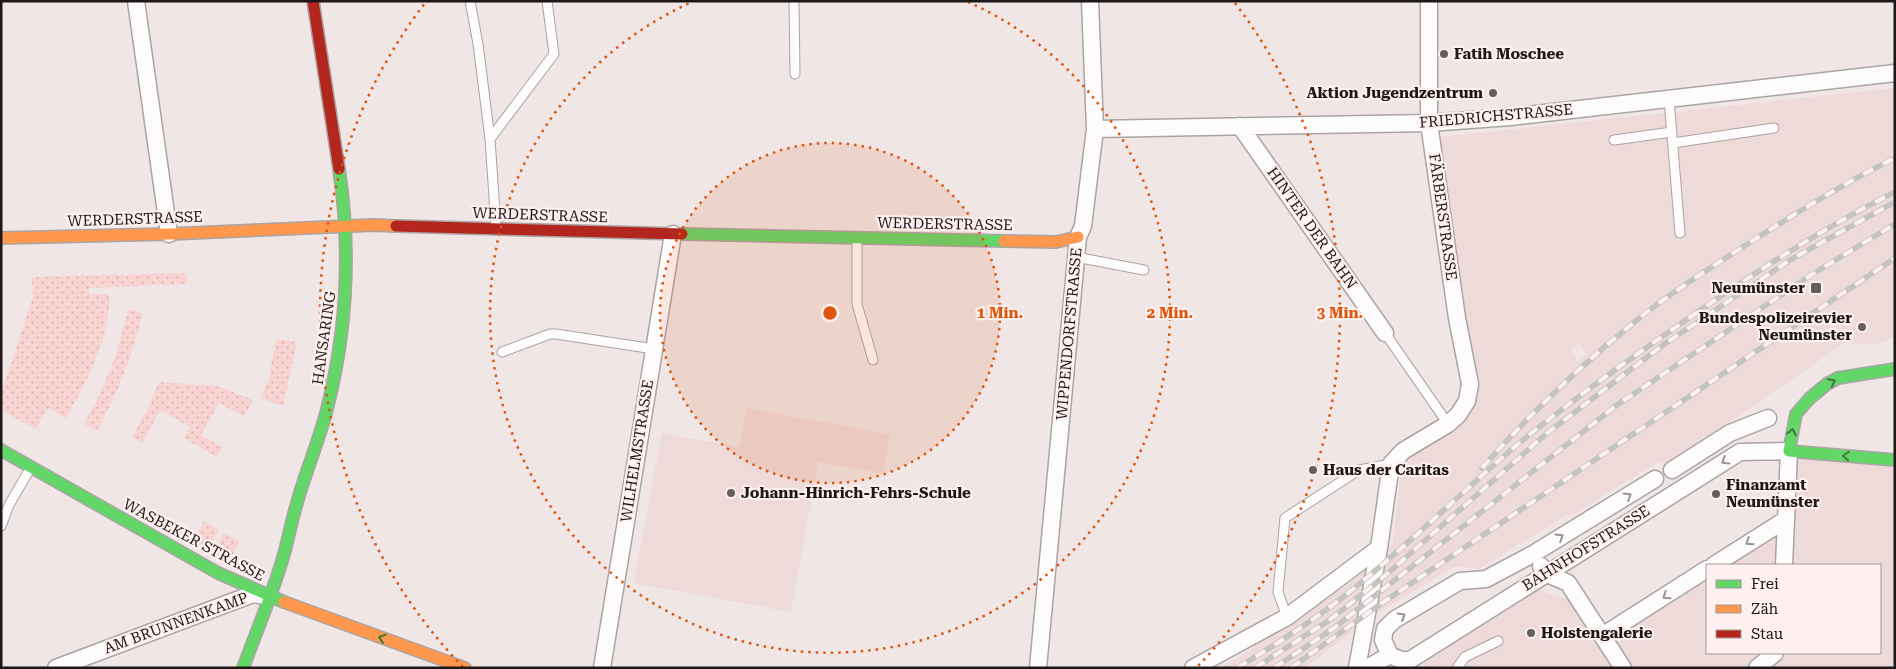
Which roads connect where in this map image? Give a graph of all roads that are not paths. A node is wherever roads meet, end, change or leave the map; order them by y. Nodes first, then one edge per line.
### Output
1 (136, 1) edge
2 (313, 1) edge
3 (470, 1) edge
4 (547, 1) edge
5 (794, 1) edge
6 (1090, 1) edge
7 (1430, 1) edge
8 (1895, 73) edge
9 (795, 74) dead end
10 (1669, 99) junction
11 (1429, 123) junction
12 (1240, 126) junction
13 (1774, 128) dead end
14 (1095, 129) junction
15 (1672, 132) junction
16 (490, 140) junction
17 (1614, 140) dead end
18 (1673, 143) junction
19 (346, 225) junction
20 (496, 228) junction
21 (1680, 233) dead end
22 (169, 234) junction
23 (673, 234) junction
24 (1078, 237) junction
25 (1, 238) edge
26 (857, 238) junction
27 (1076, 257) junction
28 (1144, 270) dead end
29 (1385, 333) joint
30 (654, 349) junction
31 (502, 352) dead end
32 (873, 360) dead end
33 (1895, 369) edge
34 (1796, 414) junction
35 (1448, 424) junction
36 (1, 450) edge
37 (1788, 450) junction
38 (1895, 460) edge
39 (1391, 464) junction
40 (31, 467) junction
41 (1672, 470) dead end
42 (1655, 479) dead end
43 (1785, 520) junction
44 (1, 526) edge
45 (1379, 548) junction
46 (1533, 554) junction
47 (1716, 564) edge
48 (1784, 564) edge
49 (1706, 570) edge
50 (1545, 573) junction
51 (269, 597) junction
52 (1287, 617) junction
53 (1602, 636) junction
54 (1498, 641) dead end
55 (1774, 654) edge
56 (1390, 655) junction
57 (56, 668) edge
58 (243, 668) edge
59 (465, 668) edge
60 (602, 668) edge
61 (1038, 668) edge
62 (1193, 668) edge
63 (1357, 668) edge
64 (1367, 668) edge
65 (1457, 668) edge
66 (1623, 668) edge
67 (1756, 668) edge

1 - 22 street
2 - 19 street, HANSARING
3 - 16 lane
4 - 16 lane
5 - 9 lane
6 - 14 street, WIPPENDORFSTRASSE
7 - 11 street, FÄRBERSTRASSE
8 - 10 street, FRIEDRICHSTRASSE
10 - 11 street, FRIEDRICHSTRASSE
10 - 15 lane
11 - 12 street, FRIEDRICHSTRASSE
11 - 35 street, FÄRBERSTRASSE
12 - 14 street, FRIEDRICHSTRASSE
12 - 29 street, HINTER DER BAHN
13 - 18 lane
14 - 24 street, WIPPENDORFSTRASSE
15 - 17 lane
15 - 18 lane
16 - 20 lane
18 - 21 lane
19 - 20 street, WERDERSTRASSE
19 - 22 street, WERDERSTRASSE
19 - 51 street, HANSARING
20 - 23 street, WERDERSTRASSE
22 - 25 street, WERDERSTRASSE
23 - 26 street, WERDERSTRASSE
23 - 30 street, WILHELMSTRASSE
24 - 26 street, WERDERSTRASSE
24 - 27 street, WIPPENDORFSTRASSE
26 - 32 lane
27 - 28 lane
27 - 61 street, WIPPENDORFSTRASSE
29 - 35 lane, HINTER DER BAHN
30 - 31 lane
30 - 60 street, WILHELMSTRASSE
34 -> 33 street
37 -> 34 street
34 - 41 street
35 - 39 street
36 - 40 street, WASBEKER STRASSE
38 -> 37 street
37 - 43 street
37 -> 50 street, BAHNHOFSTRASSE
39 - 45 street
39 - 52 lane
40 - 44 lane
40 - 51 street, WASBEKER STRASSE
46 -> 42 street, BAHNHOFSTRASSE
43 -> 47 street
43 - 48 street
45 - 52 street
45 - 63 street
46 - 50 street
56 -> 46 street, BAHNHOFSTRASSE
49 -> 53 street
50 - 53 street
50 - 56 street, BAHNHOFSTRASSE
51 - 57 street, AM BRUNNENKAMP
51 - 58 street, HANSARING
59 -> 51 street, WASBEKER STRASSE
52 - 62 street
53 - 66 street
54 - 65 lane
55 - 67 street
56 - 64 street

